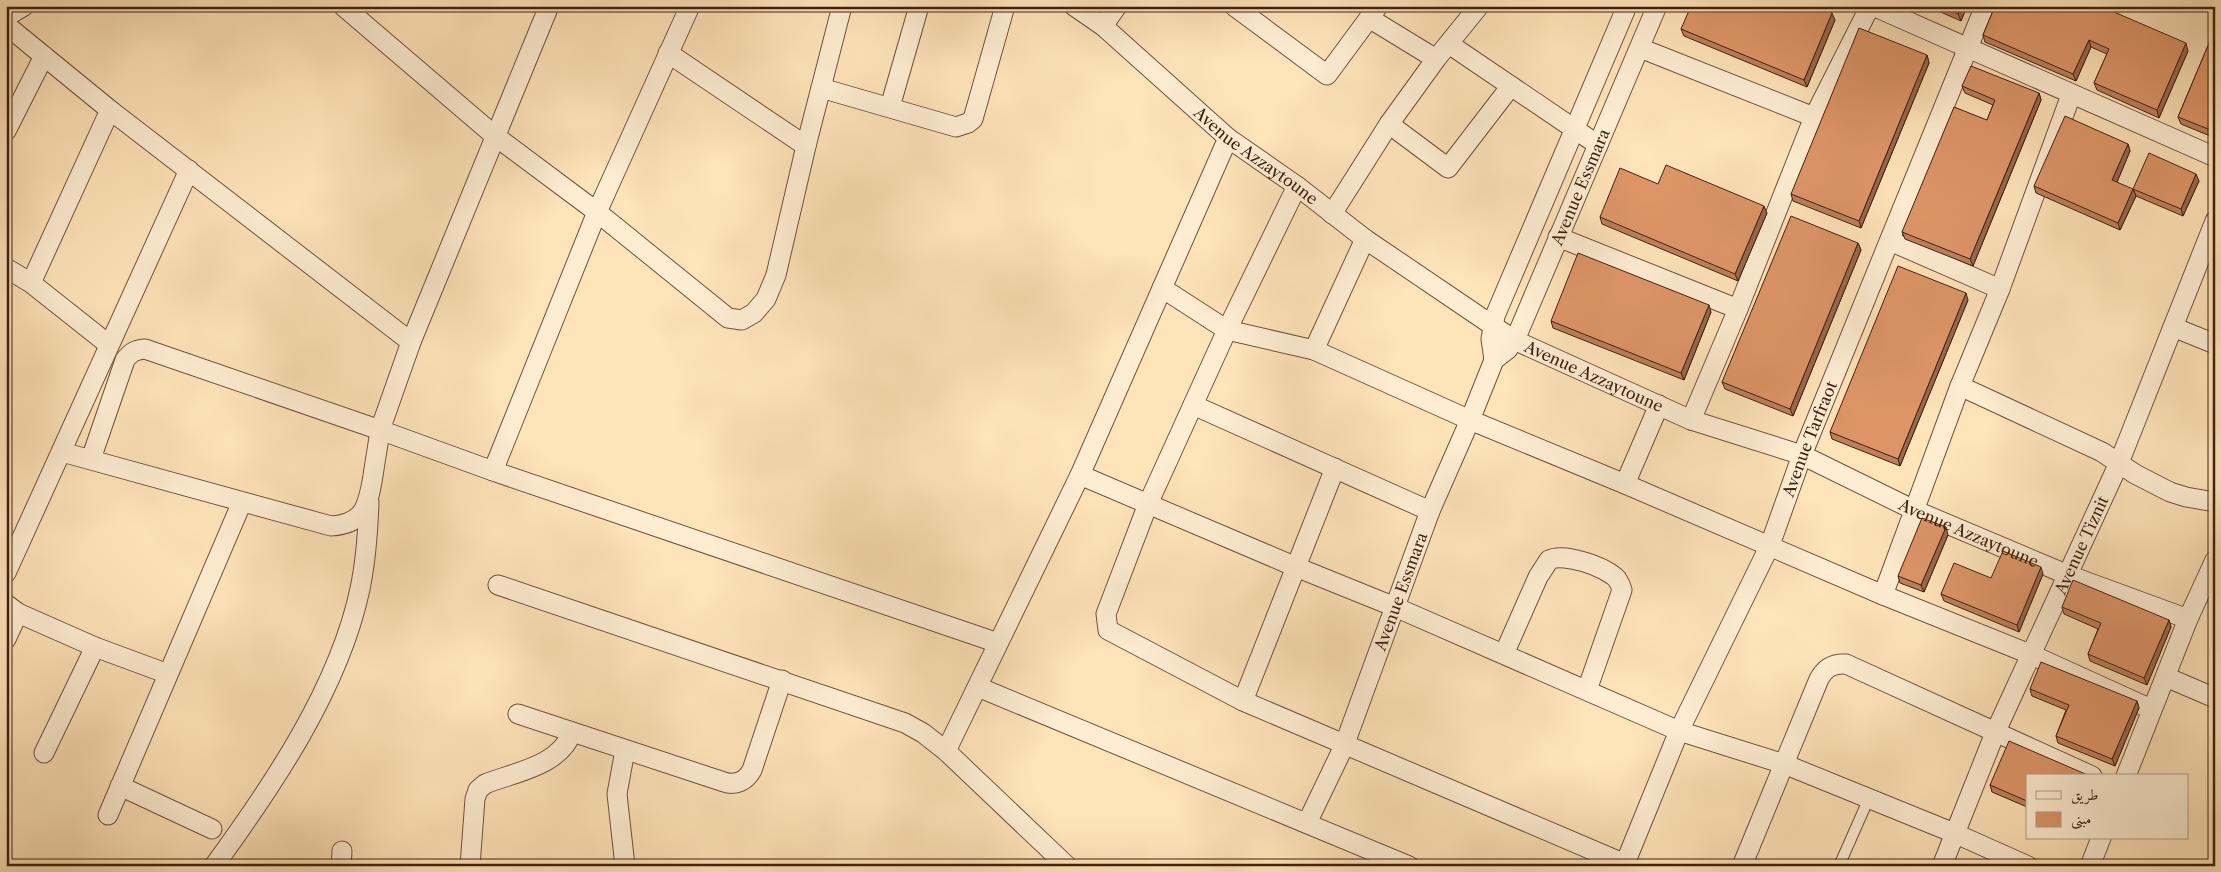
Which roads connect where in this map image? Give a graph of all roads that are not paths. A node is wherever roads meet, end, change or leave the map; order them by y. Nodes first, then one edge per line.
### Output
1 (24, 6) edge
2 (344, 6) edge
3 (549, 6) edge
4 (690, 6) edge
5 (842, 6) edge
6 (919, 6) edge
7 (1005, 6) edge
8 (1074, 6) edge
9 (1117, 6) edge
10 (1234, 6) edge
11 (1479, 6) edge
12 (1627, 6) edge
13 (1658, 6) edge
14 (1871, 6) edge
15 (1984, 6) edge
16 (1374, 12) edge
17 (6, 17) edge
18 (6, 25) edge
19 (1103, 26) junction
20 (1449, 44) junction
21 (1640, 48) junction
22 (1966, 48) junction
23 (668, 53) junction
24 (44, 56) junction
25 (1436, 59) junction
26 (1511, 86) junction
27 (821, 88) junction
28 (2071, 95) junction
29 (890, 107) junction
30 (110, 110) junction
31 (1814, 117) junction
32 (1389, 124) junction
33 (1574, 129) junction
34 (6, 131) edge
35 (495, 136) junction
36 (1228, 138) junction
37 (1598, 145) junction
38 (806, 146) junction
39 (2215, 156) edge
40 (189, 170) junction
41 (1297, 186) junction
42 (597, 212) junction
43 (1332, 214) junction
44 (2215, 221) edge
45 (1558, 237) junction
46 (1366, 239) junction
47 (1890, 241) junction
48 (6, 268) edge
49 (31, 282) junction
50 (1162, 288) junction
51 (2000, 289) junction
52 (1738, 309) junction
53 (1492, 326) junction
54 (2173, 327) junction
55 (1227, 330) junction
56 (1514, 340) junction
57 (411, 342) junction
58 (108, 344) junction
59 (2215, 344) edge
60 (1314, 350) junction
61 (1494, 360) junction
62 (1960, 386) junction
63 (1192, 405) junction
64 (1659, 405) junction
65 (1470, 420) junction
66 (1691, 420) junction
67 (380, 430) junction
68 (62, 452) junction
69 (1802, 455) junction
70 (91, 459) junction
71 (2120, 463) junction
72 (1335, 468) junction
73 (493, 471) junction
74 (1080, 475) junction
75 (1625, 484) junction
76 (242, 502) junction
77 (368, 502) junction
78 (2215, 502) edge
79 (1148, 504) junction
80 (1914, 510) junction
81 (1430, 511) junction
82 (1770, 545) junction
83 (2215, 560) edge
84 (1296, 567) junction
85 (6, 574) edge
86 (2068, 575) junction
87 (498, 585) dead end
88 (1883, 594) junction
89 (1395, 607) junction
90 (12, 608) edge
91 (2188, 619) junction
92 (6, 639) edge
93 (998, 643) junction
94 (95, 647) junction
95 (1504, 654) junction
96 (2032, 655) junction
97 (168, 674) junction
98 (2166, 677) junction
99 (782, 680) junction
100 (978, 687) junction
101 (1587, 690) junction
102 (2215, 698) edge
103 (1243, 701) junction
104 (2151, 709) junction
105 (518, 714) dead end
106 (572, 732) junction
107 (1679, 732) junction
108 (1995, 733) junction
109 (1344, 746) junction
110 (625, 750) junction
111 (946, 751) junction
112 (44, 753) dead end
113 (1784, 764) junction
114 (2087, 774) edge
115 (2127, 774) edge
116 (120, 786) junction
117 (1869, 798) junction
118 (108, 815) dead end
119 (1307, 823) junction
120 (212, 829) dead end
121 (1954, 832) junction
122 (2101, 840) edge
123 (1624, 865) edge
124 (214, 866) edge
125 (470, 866) edge
126 (625, 866) edge
127 (1067, 866) edge
128 (1409, 866) edge
129 (1742, 866) edge
130 (1839, 866) edge
131 (1942, 866) edge
132 (2028, 866) edge
133 (2090, 866) edge

1 - 17 street
2 - 35 street
3 - 35 street
4 - 23 street
5 - 27 street
6 - 29 street
7 - 29 street
8 - 19 street, Avenue Azzaytoune
9 - 19 street
10 - 16 street
11 - 20 street
12 - 33 street, Avenue Essmara
13 - 21 street, Avenue Essmara
14 - 22 street
14 - 31 street
15 - 22 street, Avenue Tarfraot
16 - 25 street
18 - 24 street
19 - 36 street, Avenue Azzaytoune
20 - 25 street
20 - 26 street
21 - 31 street
21 - 37 street, Avenue Essmara
22 - 28 street
22 - 47 street, Avenue Tarfraot
23 - 38 street
23 - 42 street
24 - 30 street
24 - 34 street
25 - 32 street
26 - 32 street
26 - 33 street
27 - 29 street
27 - 38 street
28 - 39 street
28 - 51 street
30 - 40 street
30 - 49 street
31 - 52 street
32 - 43 street
33 - 37 street
33 - 53 street, Avenue Essmara
35 - 42 street
35 - 57 street
36 - 41 street, Avenue Azzaytoune
36 - 50 street
37 - 45 street, Avenue Essmara
38 - 42 street
40 - 57 street
40 - 58 street
41 - 43 street, Avenue Azzaytoune
41 - 55 street
42 - 73 street
43 - 46 street, Avenue Azzaytoune
44 - 54 street, Avenue Tiznit
45 - 52 street
45 - 56 street, Avenue Essmara
46 - 53 street, Avenue Azzaytoune
46 - 60 street
47 - 51 street
47 - 69 street, Avenue Tarfraot
48 - 49 street
49 - 58 street
50 - 55 street
50 - 74 street
51 - 62 street
52 - 66 street
53 - 56 street, Avenue Azzaytoune
53 - 61 street, Avenue Essmara
54 - 59 street
54 - 71 street, Avenue Tiznit
55 - 60 street
55 - 63 street
56 - 61 street, Avenue Essmara
56 - 64 street, Avenue Azzaytoune
57 - 67 street
58 - 68 street
60 - 65 street
61 - 65 street, Avenue Essmara
62 - 71 street
62 - 80 street
63 - 72 street
63 - 79 street
64 - 66 street, Avenue Azzaytoune
64 - 75 street
65 - 75 street
65 - 81 street, Avenue Essmara
66 - 69 street, Avenue Azzaytoune
67 - 70 street
67 - 73 street
67 - 77 street
68 - 70 street
68 - 85 street
69 - 80 street, Avenue Azzaytoune
69 - 82 street, Avenue Tarfraot
70 - 76 street
71 - 78 street
71 - 86 street, Avenue Tiznit
72 - 81 street
72 - 84 street
73 - 93 street
74 - 79 street
74 - 93 street
75 - 82 street
76 - 77 street
76 - 97 street
77 - 124 street
79 - 84 street
79 - 103 street
80 - 86 street, Avenue Azzaytoune
80 - 88 street
81 - 89 street, Avenue Essmara
82 - 88 street
82 - 107 street, Avenue Tarfraot
83 - 91 street
84 - 89 street
84 - 103 street
86 - 91 street, Avenue Azzaytoune
86 - 96 street, Avenue Tiznit
87 - 99 street
88 - 96 street
89 - 95 street
89 - 109 street, Avenue Essmara
90 - 92 street
90 - 94 street
91 - 98 street
93 - 100 street
94 - 97 street
94 - 112 street
95 - 101 street
95 - 101 street
96 - 104 street
96 - 108 street, Avenue Tiznit
97 - 116 street
98 - 102 street
98 - 104 street
99 - 110 street
99 - 111 street
100 - 111 street
100 - 119 street
101 - 107 street
103 - 109 street
104 - 115 street
105 - 106 street
106 - 110 street
106 - 125 street
107 - 113 street
107 - 123 street, Avenue Tarfraot
108 - 113 street
108 - 114 street
108 - 121 street, Avenue Tiznit
109 - 119 street, Avenue Essmara
109 - 123 street
110 - 126 street
111 - 127 street
113 - 117 street
113 - 129 street
116 - 118 street
116 - 120 street
117 - 121 street
117 - 130 lane
119 - 128 street
121 - 131 street, Avenue Tiznit
121 - 132 street
122 - 133 street

